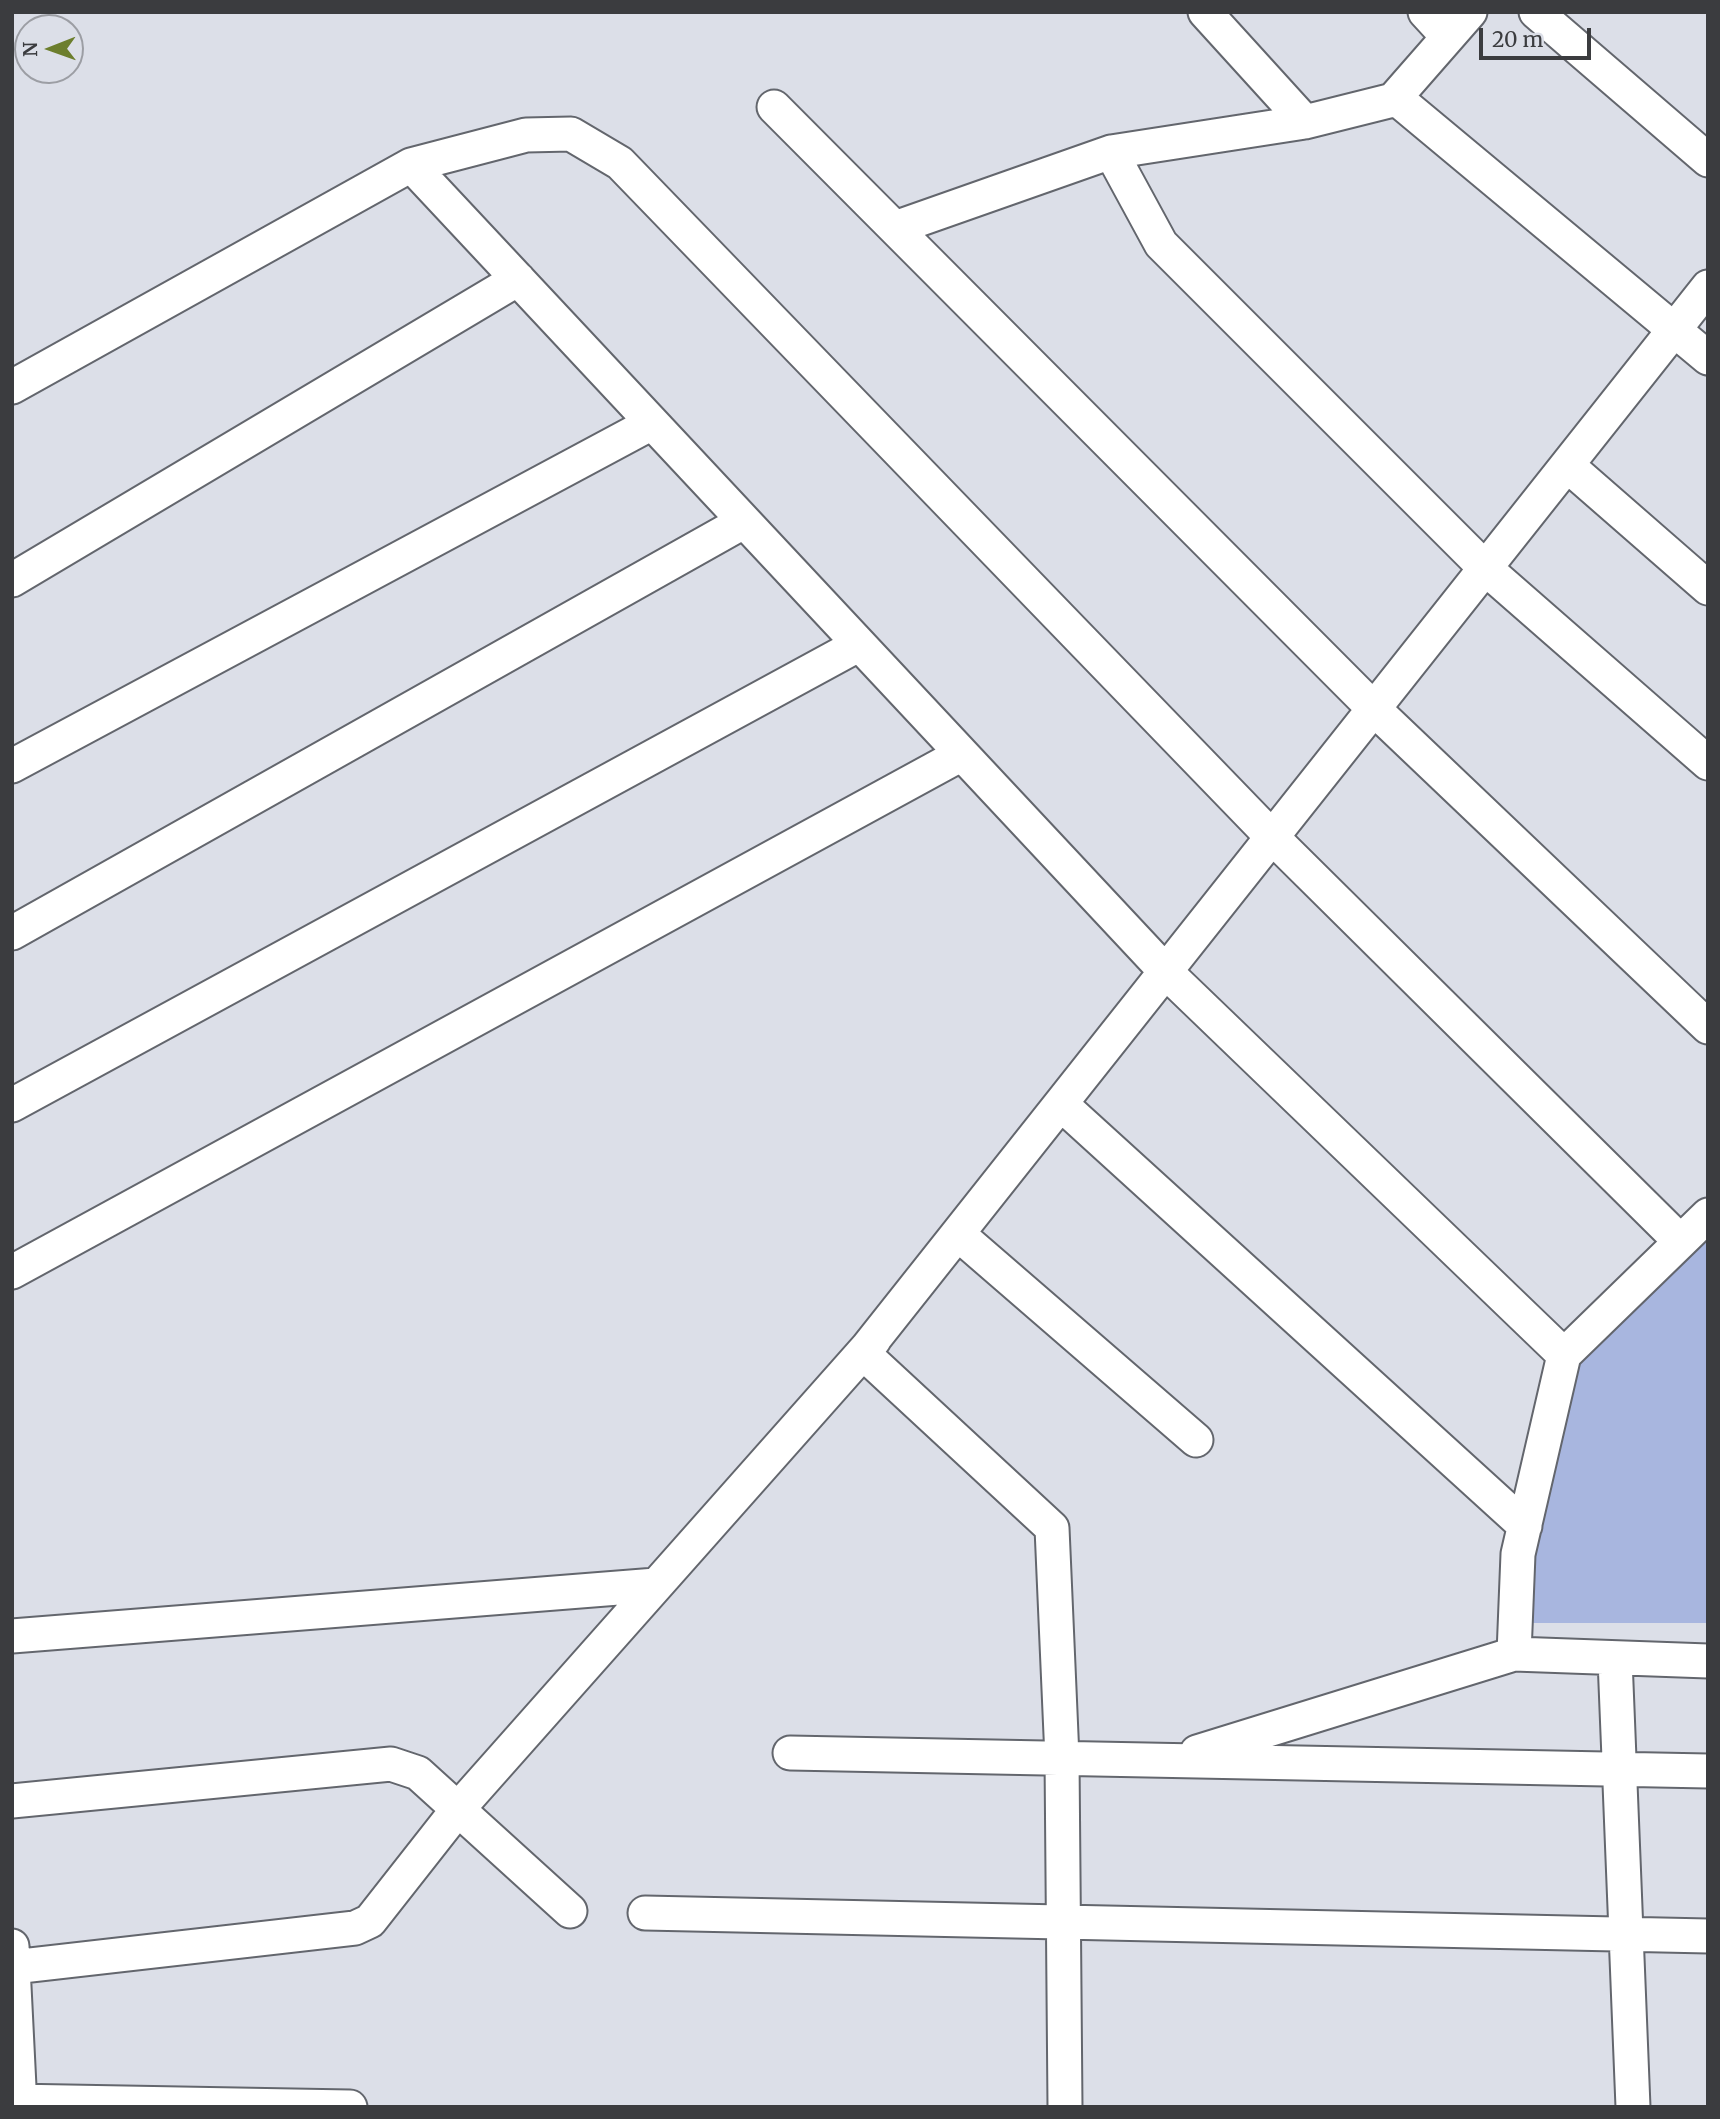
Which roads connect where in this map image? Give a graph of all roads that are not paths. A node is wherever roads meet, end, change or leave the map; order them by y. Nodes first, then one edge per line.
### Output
1 (1205, 12) edge
2 (1425, 12) edge
3 (1470, 12) edge
4 (1536, 12) edge
5 (1448, 37) junction
6 (1393, 100) junction
7 (774, 107) dead end
8 (1305, 122) junction
9 (1111, 152) junction
10 (1708, 160) edge
11 (411, 165) junction
12 (895, 228) junction
13 (518, 279) junction
14 (1708, 287) edge
15 (1675, 328) junction
16 (1708, 358) edge
17 (12, 387) edge
18 (652, 422) junction
19 (1567, 465) junction
20 (743, 522) junction
21 (1485, 568) junction
22 (12, 580) edge
23 (1708, 588) edge
24 (858, 645) junction
25 (1374, 709) junction
26 (960, 755) junction
27 (1708, 763) edge
28 (12, 766) edge
29 (1272, 837) junction
30 (12, 933) edge
31 (1167, 972) junction
32 (1708, 1027) edge
33 (1061, 1104) junction
34 (12, 1105) edge
35 (1708, 1215) edge
36 (958, 1234) junction
37 (1680, 1241) junction
38 (12, 1272) edge
39 (874, 1340) junction
40 (1564, 1355) junction
41 (1196, 1440) dead end
42 (1525, 1526) junction
43 (656, 1586) junction
44 (12, 1636) edge
45 (1514, 1654) junction
46 (1615, 1659) junction
47 (1708, 1661) edge
48 (790, 1753) dead end
49 (1062, 1758) junction
50 (1170, 1760) junction
51 (1620, 1769) junction
52 (1708, 1771) edge
53 (12, 1801) edge
54 (458, 1809) junction
55 (570, 1911) dead end
56 (645, 1913) dead end
57 (1064, 1922) junction
58 (1626, 1934) junction
59 (1708, 1936) edge
60 (13, 1955) edge
61 (18, 2103) edge
62 (350, 2107) edge
63 (1065, 2107) edge
64 (1633, 2107) edge

1 - 8 street
2 - 5 street
3 - 5 street
4 - 10 street
5 - 6 street
6 - 8 street
6 - 15 street
7 - 12 street
8 - 9 street
9 - 12 street
9 - 21 street
11 - 13 street
11 - 17 street
11 - 29 street
12 - 25 street
13 - 18 street
13 - 22 street
14 - 15 street
15 - 16 street
15 - 19 street
18 - 20 street
18 - 28 street
19 - 21 street
19 - 23 street
20 - 24 street
20 - 30 street
21 - 25 street
21 - 27 street
24 - 26 street
24 - 34 street
25 - 29 street
25 - 32 street
26 - 31 street
26 - 38 street
29 - 31 street
29 - 37 street
31 - 33 street
31 - 40 street
33 - 36 street
33 - 42 street
35 - 37 street
36 - 39 street
36 - 41 street
37 - 40 street
39 - 43 street
39 - 49 street
40 - 42 street
42 - 45 street
43 - 44 street
43 - 54 street
45 - 46 street
45 - 50 street
46 - 47 street
46 - 51 street
48 - 49 street
49 - 50 street
49 - 57 street
50 - 51 street
51 - 52 street
51 - 58 street
53 - 54 street
54 - 55 street
54 - 60 street
56 - 57 street
57 - 58 street
57 - 63 street
58 - 59 street
58 - 64 street
60 - 61 street
61 - 62 street

